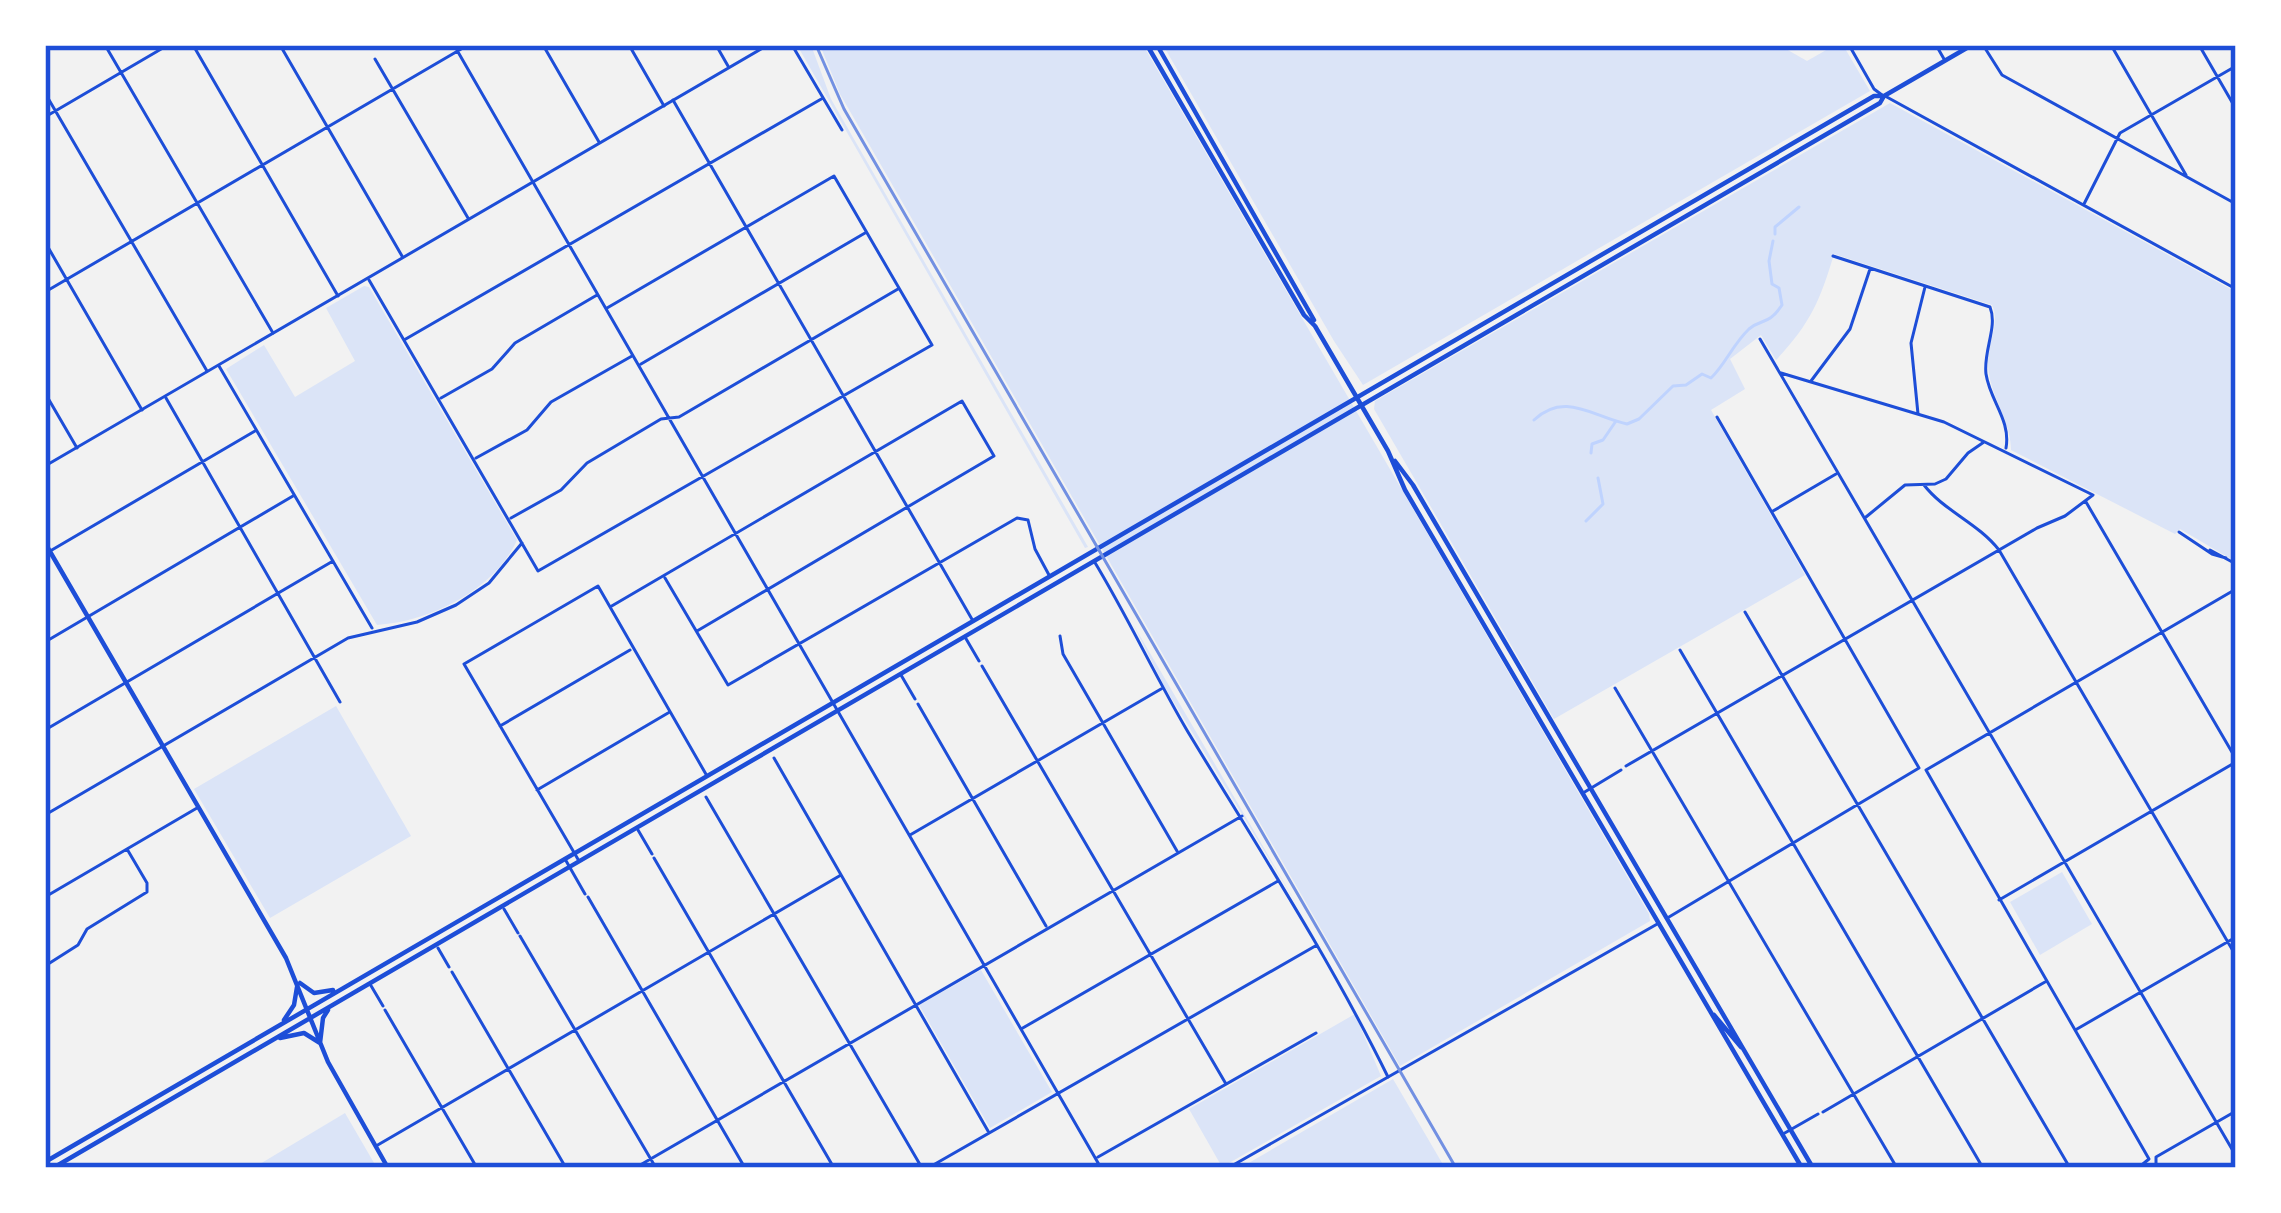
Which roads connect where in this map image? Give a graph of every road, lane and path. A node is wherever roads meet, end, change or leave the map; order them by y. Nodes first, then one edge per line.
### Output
1 (105, 45) edge
2 (168, 45) edge
3 (193, 45) edge
4 (280, 45) edge
5 (468, 45) edge
6 (543, 45) edge
7 (629, 45) edge
8 (716, 45) edge
9 (768, 45) edge
10 (792, 45) edge
11 (1148, 45) edge
12 (1157, 45) edge
13 (1849, 45) edge
14 (1936, 45) edge
15 (1972, 45) edge
16 (1983, 45) edge
17 (2111, 45) edge
18 (2199, 45) edge
19 (456, 48) edge
20 (375, 59) dead end
21 (1945, 61) junction
22 (2236, 66) edge
23 (729, 68) junction
24 (121, 72) junction
25 (2217, 77) junction
26 (393, 89) junction
27 (45, 93) edge
28 (1884, 96) junction
29 (823, 98) junction
30 (673, 100) junction
31 (664, 106) junction
32 (2236, 109) edge
33 (56, 111) junction
34 (2152, 115) junction
35 (45, 117) edge
36 (327, 127) junction
37 (842, 130) dead end
38 (2117, 140) junction
39 (600, 143) junction
40 (710, 164) junction
41 (262, 165) junction
42 (2186, 176) junction
43 (533, 182) junction
44 (197, 203) junction
45 (2236, 203) edge
46 (2083, 206) junction
47 (469, 219) junction
48 (746, 227) junction
49 (867, 232) junction
50 (131, 241) junction
51 (45, 242) edge
52 (570, 245) junction
53 (1833, 256) dead end
54 (403, 258) junction
55 (1870, 267) junction
56 (368, 278) junction
57 (66, 279) junction
58 (779, 284) junction
59 (1926, 286) junction
60 (899, 288) junction
61 (2236, 289) edge
62 (45, 292) edge
63 (598, 294) junction
64 (338, 296) junction
65 (607, 308) junction
66 (1315, 326) junction
67 (273, 333) junction
68 (811, 339) junction
69 (1760, 339) dead end
70 (404, 340) junction
71 (634, 355) junction
72 (218, 365) junction
73 (639, 365) junction
74 (207, 372) junction
75 (1779, 372) junction
76 (1811, 380) junction
77 (45, 393) edge
78 (165, 396) junction
79 (844, 396) junction
80 (1356, 396) junction
81 (439, 400) junction
82 (1360, 404) junction
83 (142, 410) junction
84 (1918, 414) junction
85 (1717, 417) dead end
86 (670, 418) junction
87 (257, 430) junction
88 (1986, 441) junction
89 (76, 448) junction
90 (2006, 449) junction
91 (877, 452) junction
92 (1388, 452) junction
93 (474, 460) junction
94 (203, 462) junction
95 (45, 466) edge
96 (1838, 473) junction
97 (704, 476) junction
98 (1924, 485) junction
99 (295, 496) junction
100 (2086, 500) junction
101 (909, 507) junction
102 (1773, 511) junction
103 (1864, 518) junction
104 (509, 519) junction
105 (241, 527) junction
106 (2179, 532) dead end
107 (737, 533) junction
108 (522, 542) junction
109 (45, 543) edge
110 (1999, 550) junction
111 (47, 553) edge
112 (1094, 560) junction
113 (333, 561) junction
114 (940, 561) junction
115 (2236, 564) edge
116 (1049, 575) junction
117 (664, 576) junction
118 (769, 588) junction
119 (2236, 589) edge
120 (279, 592) junction
121 (1018, 593) junction
122 (1022, 601) junction
123 (1912, 601) junction
124 (610, 607) junction
125 (1745, 612) dead end
126 (88, 617) junction
127 (972, 620) junction
128 (960, 627) junction
129 (977, 628) junction
130 (373, 629) junction
131 (697, 631) junction
132 (2162, 632) junction
133 (964, 635) junction
134 (1060, 636) dead end
135 (1847, 639) junction
136 (45, 642) edge
137 (801, 643) junction
138 (632, 649) junction
139 (1680, 650) dead end
140 (316, 657) junction
141 (899, 673) junction
142 (1783, 676) junction
143 (125, 682) junction
144 (2075, 682) junction
145 (1162, 688) junction
146 (1615, 688) dead end
147 (834, 701) junction
148 (340, 702) dead end
149 (835, 710) junction
150 (669, 712) junction
151 (1717, 714) junction
152 (1102, 723) junction
153 (500, 726) junction
154 (45, 730) edge
155 (1989, 732) junction
156 (163, 747) junction
157 (1652, 751) junction
158 (774, 758) dead end
159 (1037, 761) junction
160 (2236, 761) edge
161 (1923, 769) junction
162 (706, 775) junction
163 (711, 783) junction
164 (1591, 788) junction
165 (537, 790) junction
166 (1582, 793) junction
167 (706, 797) dead end
168 (973, 798) junction
169 (198, 807) junction
170 (1858, 807) junction
171 (2150, 812) junction
172 (45, 815) edge
173 (1242, 816) junction
174 (637, 827) junction
175 (908, 836) junction
176 (1794, 844) junction
177 (127, 849) junction
178 (574, 852) junction
179 (1178, 853) junction
180 (564, 858) junction
181 (579, 860) junction
182 (2064, 862) junction
183 (569, 866) junction
184 (841, 875) junction
185 (1280, 880) junction
186 (1729, 882) junction
187 (1113, 890) junction
188 (45, 897) edge
189 (1999, 900) junction
190 (502, 906) junction
191 (774, 914) junction
192 (1667, 918) junction
193 (1658, 923) junction
194 (1048, 928) junction
195 (430, 936) junction
196 (2236, 937) edge
197 (2228, 942) junction
198 (1318, 944) junction
199 (436, 945) junction
200 (708, 952) junction
201 (1150, 955) junction
202 (2236, 956) edge
203 (45, 966) edge
204 (983, 966) junction
205 (298, 981) junction
206 (2046, 981) junction
207 (370, 984) junction
208 (338, 989) junction
209 (642, 991) junction
210 (2140, 992) junction
211 (915, 1005) junction
212 (331, 1006) junction
213 (307, 1008) junction
214 (1709, 1012) junction
215 (310, 1018) junction
216 (1982, 1018) junction
217 (1188, 1019) junction
218 (280, 1023) junction
219 (1020, 1029) junction
220 (575, 1030) junction
221 (2075, 1030) junction
222 (1316, 1033) dead end
223 (269, 1042) junction
224 (320, 1043) junction
225 (849, 1043) junction
226 (1743, 1048) junction
227 (1918, 1056) junction
228 (508, 1069) junction
229 (1388, 1077) junction
230 (784, 1082) junction
231 (1226, 1084) junction
232 (1058, 1094) junction
233 (1853, 1094) junction
234 (442, 1108) junction
235 (2236, 1111) edge
236 (717, 1120) junction
237 (2216, 1122) junction
238 (1791, 1130) junction
239 (989, 1133) junction
240 (1782, 1134) junction
241 (376, 1146) junction
242 (2236, 1156) edge
243 (1095, 1158) junction
244 (651, 1159) junction
245 (45, 1162) edge
246 (2152, 1163) edge
247 (53, 1168) edge
248 (388, 1168) edge
249 (477, 1168) edge
250 (566, 1168) edge
251 (635, 1168) edge
252 (656, 1168) edge
253 (745, 1168) edge
254 (834, 1168) edge
255 (925, 1168) edge
256 (1101, 1168) edge
257 (1228, 1168) edge
258 (1802, 1168) edge
259 (1813, 1168) edge
260 (1897, 1168) edge
261 (1983, 1168) edge
262 (2070, 1168) edge
263 (2138, 1168) edge

1 - 24 street
2 - 24 street
3 - 41 street
4 - 36 street
5 - 19 street
6 - 39 street
7 - 31 street
8 - 23 street
9 - 23 street
10 - 29 street
11 - 66 main road
12 - 66 main road
13 - 28 street
14 - 21 street
15 - 21 main road
16 - 38 street
17 - 34 street
18 - 25 street
19 - 26 street
19 - 43 street
20 - 26 street
21 - 28 main road
22 - 25 street
23 - 30 street
24 - 33 street
24 - 44 street
25 - 32 street
25 - 34 street
26 - 36 street
26 - 47 street
27 - 33 street
28 - 46 street
28 - 80 main road
28 - 82 main road
29 - 37 street
29 - 40 street
30 - 31 street
30 - 40 street
31 - 39 street
33 - 35 street
33 - 50 street
34 - 38 street
34 - 42 street
36 - 41 street
36 - 54 street
38 - 42 street
38 - 46 street
39 - 43 street
40 - 48 street
40 - 52 street
41 - 44 street
41 - 64 street
42 - 45 street
43 - 47 street
43 - 52 street
44 - 50 street
44 - 67 street
46 - 61 street
47 - 54 street
48 - 49 street
48 - 58 street
48 - 65 street
49 - 58 street
49 - 60 street
50 - 57 street
50 - 74 street
51 - 57 street
52 - 63 street
52 - 70 street
53 - 55 street
54 - 56 street
55 - 59 street
55 - 76 street
56 - 64 street
56 - 70 street
57 - 62 street
57 - 83 street
58 - 68 street
58 - 73 street
59 - 84 street
59 - 90 street
60 - 68 street
60 - 79 street
63 - 65 street
63 - 81 street
64 - 67 street
65 - 71 street
66 - 80 main road
67 - 72 street
68 - 79 street
68 - 86 street
69 - 75 street
70 - 81 street
71 - 73 street
71 - 93 street
72 - 74 street
72 - 87 street
73 - 86 street
74 - 78 street
75 - 76 street
75 - 96 street
76 - 84 street
77 - 89 street
78 - 83 street
78 - 94 street
79 - 91 street
79 - 97 street
80 - 82 main road
80 - 116 main road
81 - 93 street
82 - 92 main road
82 - 112 main road
83 - 89 street
84 - 88 street
85 - 102 street
86 - 97 street
86 - 104 street
87 - 94 street
87 - 99 street
88 - 90 street
88 - 98 street
89 - 95 street
90 - 100 street
91 - 101 street
91 - 101 street
91 - 107 street
92 - 164 main road
92 - 166 main road
93 - 104 street
94 - 105 street
94 - 111 street
96 - 102 street
96 - 103 street
97 - 107 street
97 - 108 street
98 - 103 street
98 - 110 street
99 - 105 street
99 - 113 street
100 - 110 street
100 - 132 street
101 - 114 street
101 - 118 street
102 - 135 street
103 - 123 street
104 - 108 street
105 - 120 street
105 - 126 street
106 - 115 street
107 - 117 street
107 - 118 street
108 - 130 street
109 - 111 main road
110 - 123 street
110 - 144 street
111 - 126 main road
112 - 122 main road
112 - 145 street
113 - 120 street
113 - 130 street
114 - 116 street
114 - 127 street
114 - 137 street
116 - 121 main road
117 - 124 street
117 - 131 street
118 - 131 street
118 - 137 street
119 - 132 street
120 - 140 street
120 - 143 street
121 - 122 main road
121 - 127 main road
122 - 129 main road
123 - 135 street
123 - 155 street
124 - 138 street
124 - 153 street
125 - 142 street
126 - 136 street
126 - 143 main road
127 - 128 main road
127 - 129 street
128 - 133 street
128 - 147 main road
129 - 133 main road
130 - 140 street
131 - 137 street
132 - 144 street
132 - 160 street
133 - 141 main road
133 - 159 street
134 - 152 street
135 - 142 street
135 - 161 street
137 - 147 street
138 - 150 street
138 - 153 street
139 - 151 street
140 - 148 street
140 - 156 street
141 - 149 main road
141 - 168 street
142 - 151 street
142 - 170 street
143 - 154 street
143 - 156 main road
144 - 155 street
144 - 171 street
145 - 152 street
145 - 173 street
146 - 157 street
147 - 149 street
147 - 162 main road
149 - 163 main road
149 - 175 street
150 - 162 street
150 - 165 street
151 - 157 street
151 - 176 street
152 - 159 street
152 - 179 street
153 - 165 street
155 - 161 street
155 - 182 street
156 - 169 main road
156 - 172 street
157 - 164 street
157 - 186 street
158 - 184 street
159 - 168 street
159 - 187 street
160 - 171 street
161 - 170 street
161 - 189 street
162 - 163 street
162 - 178 main road
163 - 174 main road
164 - 166 street
164 - 192 main road
165 - 178 street
166 - 193 main road
167 - 191 street
168 - 175 street
168 - 194 street
169 - 177 street
169 - 205 main road
170 - 176 street
170 - 216 street
171 - 182 street
171 - 197 street
173 - 179 street
173 - 185 street
174 - 181 main road
174 - 200 street
175 - 204 street
176 - 186 street
176 - 227 street
177 - 188 street
177 - 203 street
178 - 180 main road
178 - 181 street
179 - 187 street
180 - 183 street
180 - 195 main road
181 - 183 main road
182 - 189 street
182 - 210 street
183 - 190 main road
183 - 209 street
184 - 191 street
184 - 211 street
185 - 198 street
185 - 201 street
186 - 192 street
186 - 233 street
187 - 194 street
187 - 201 street
189 - 206 street
190 - 199 main road
190 - 220 street
191 - 200 street
191 - 225 street
192 - 193 street
192 - 226 main road
193 - 214 main road
193 - 229 street
194 - 204 street
195 - 199 main road
195 - 208 main road
196 - 197 street
197 - 202 street
197 - 210 street
198 - 217 street
198 - 229 street
199 - 207 main road
199 - 228 street
200 - 209 street
200 - 230 street
201 - 217 street
201 - 219 street
204 - 211 street
204 - 219 street
205 - 208 main road
205 - 213 main road
205 - 218 main road
206 - 216 street
206 - 221 street
207 - 212 main road
207 - 234 street
208 - 213 main road
209 - 220 street
209 - 236 street
210 - 221 street
210 - 237 street
211 - 225 street
211 - 239 street
212 - 215 main road
212 - 224 main road
213 - 215 main road
213 - 218 main road
214 - 226 main road
214 - 240 main road
215 - 223 main road
215 - 224 main road
216 - 227 street
216 - 262 street
217 - 231 street
217 - 232 street
218 - 245 main road
219 - 232 street
220 - 228 street
220 - 244 street
221 - 246 street
222 - 231 street
223 - 224 main road
223 - 247 main road
224 - 241 main road
225 - 230 street
225 - 255 street
226 - 238 main road
227 - 233 street
227 - 261 street
228 - 234 street
228 - 250 street
229 - 257 street
230 - 236 street
230 - 254 street
231 - 243 street
232 - 239 street
232 - 243 street
233 - 238 street
233 - 260 street
234 - 241 street
234 - 249 street
235 - 237 street
236 - 244 street
236 - 253 street
237 - 242 street
237 - 246 street
238 - 240 street
238 - 259 main road
239 - 255 street
240 - 258 main road
241 - 248 main road
243 - 256 street
244 - 251 street
244 - 252 street
246 - 263 street

